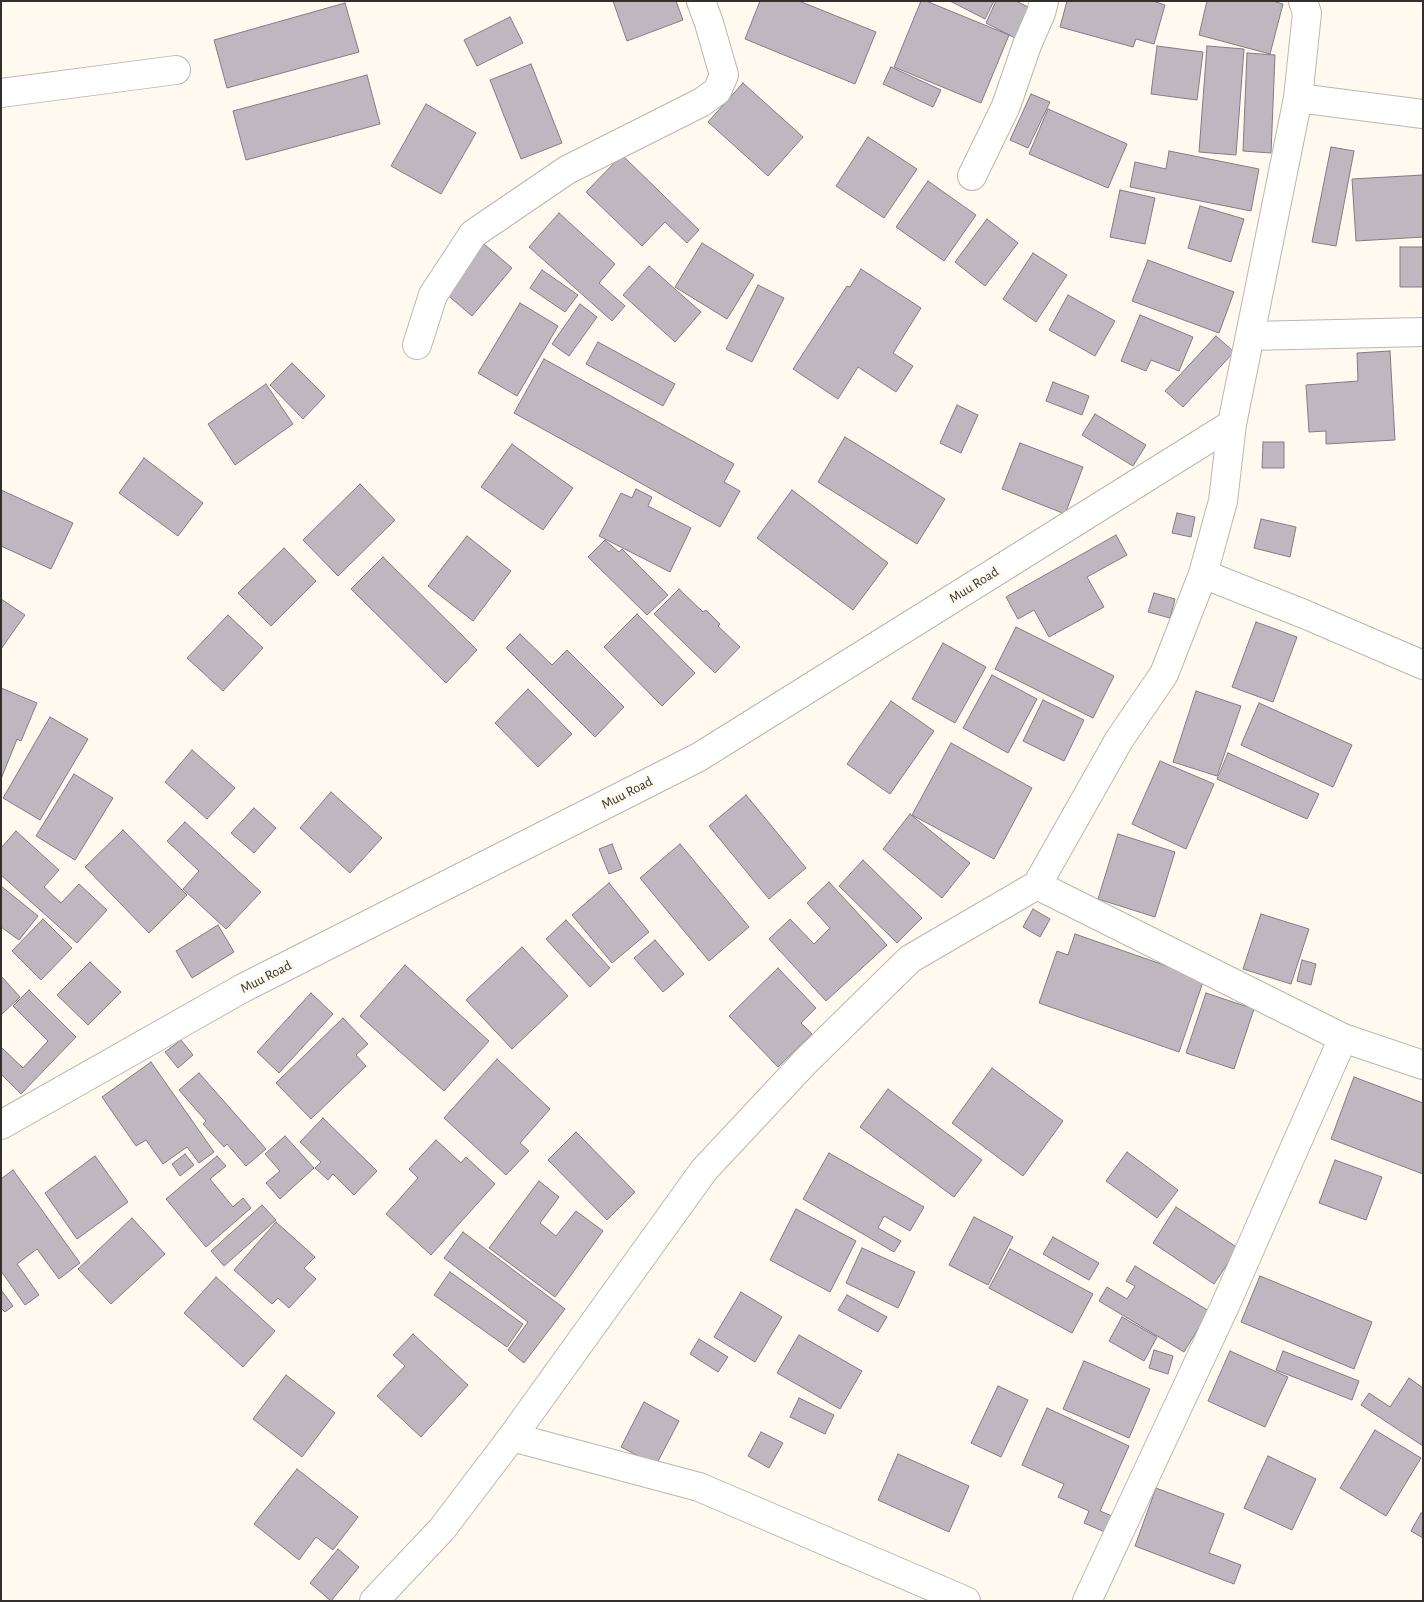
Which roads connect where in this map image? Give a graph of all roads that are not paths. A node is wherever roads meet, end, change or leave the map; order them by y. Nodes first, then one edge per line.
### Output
1 (701, 1) edge
2 (1044, 1) edge
3 (1307, 5) edge
4 (176, 70) dead end
5 (1, 93) edge
6 (1298, 98) junction
7 (1423, 114) edge
8 (972, 176) dead end
9 (1423, 332) edge
10 (1250, 336) junction
11 (417, 345) dead end
12 (1232, 424) junction
13 (1203, 574) junction
14 (1423, 665) edge
15 (1036, 885) junction
16 (1343, 1038) junction
17 (1423, 1065) edge
18 (1, 1126) edge
19 (512, 1437) junction
20 (374, 1601) edge
21 (966, 1601) edge
22 (1087, 1601) edge

1 - 11 street
2 - 8 street
3 - 6 street
4 - 5 street
6 - 7 street
6 - 10 street
9 - 10 street
10 - 12 street
12 - 13 street
12 - 18 street, Muu Road
13 - 14 street
13 - 15 street
15 - 16 street
15 - 19 street
16 - 17 street
16 - 22 street
19 - 20 street
19 - 21 street

